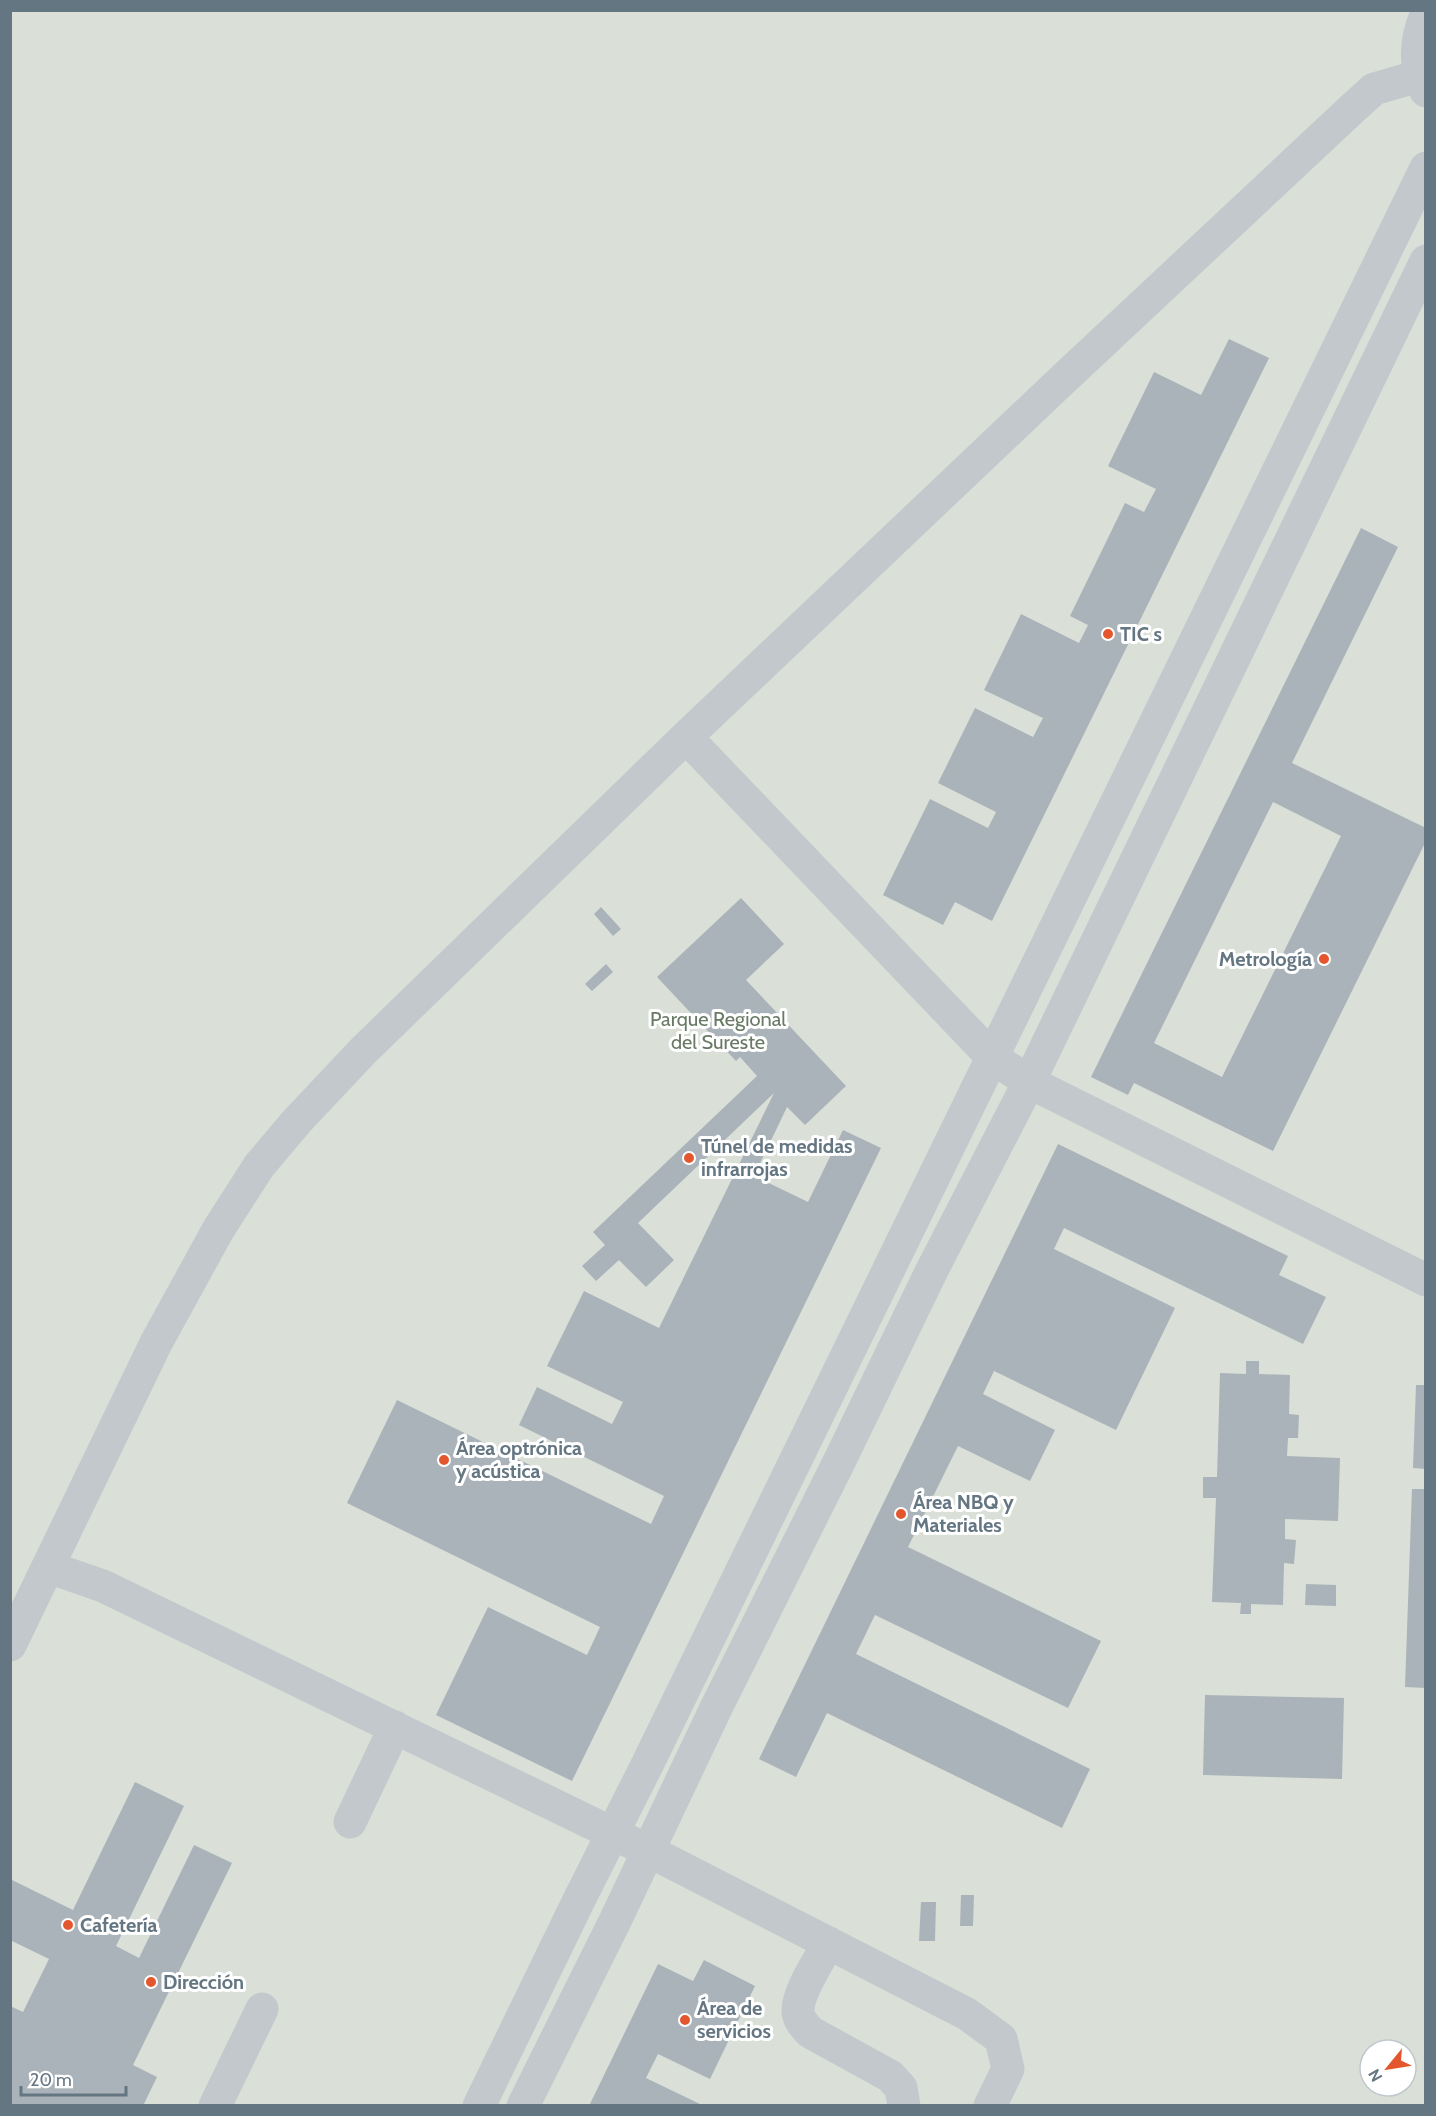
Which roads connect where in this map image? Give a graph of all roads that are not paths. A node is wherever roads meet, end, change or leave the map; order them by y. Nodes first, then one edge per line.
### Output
1 (1425, 15) edge
2 (1422, 84) edge
3 (1425, 168) edge
4 (1425, 261) edge
5 (686, 737) junction
6 (993, 1057) junction
7 (1029, 1082) junction
8 (1425, 1280) edge
9 (48, 1567) junction
10 (10, 1645) edge
11 (395, 1727) junction
12 (350, 1822) dead end
13 (612, 1833) junction
14 (647, 1850) junction
15 (829, 1943) junction
16 (262, 2009) dead end
17 (215, 2106) edge
18 (479, 2106) edge
19 (523, 2106) edge
20 (904, 2106) edge
21 (990, 2106) edge

1 - 2 street
2 - 5 street
3 - 6 street
4 - 7 street
5 - 6 street
5 - 9 street
6 - 7 street
6 - 13 street
7 - 8 street
7 - 14 street
9 - 10 street
9 - 11 street
11 - 12 street
11 - 13 street
13 - 14 street
13 - 18 street
14 - 15 street
14 - 19 street
15 - 20 street
15 - 21 street
16 - 17 street

